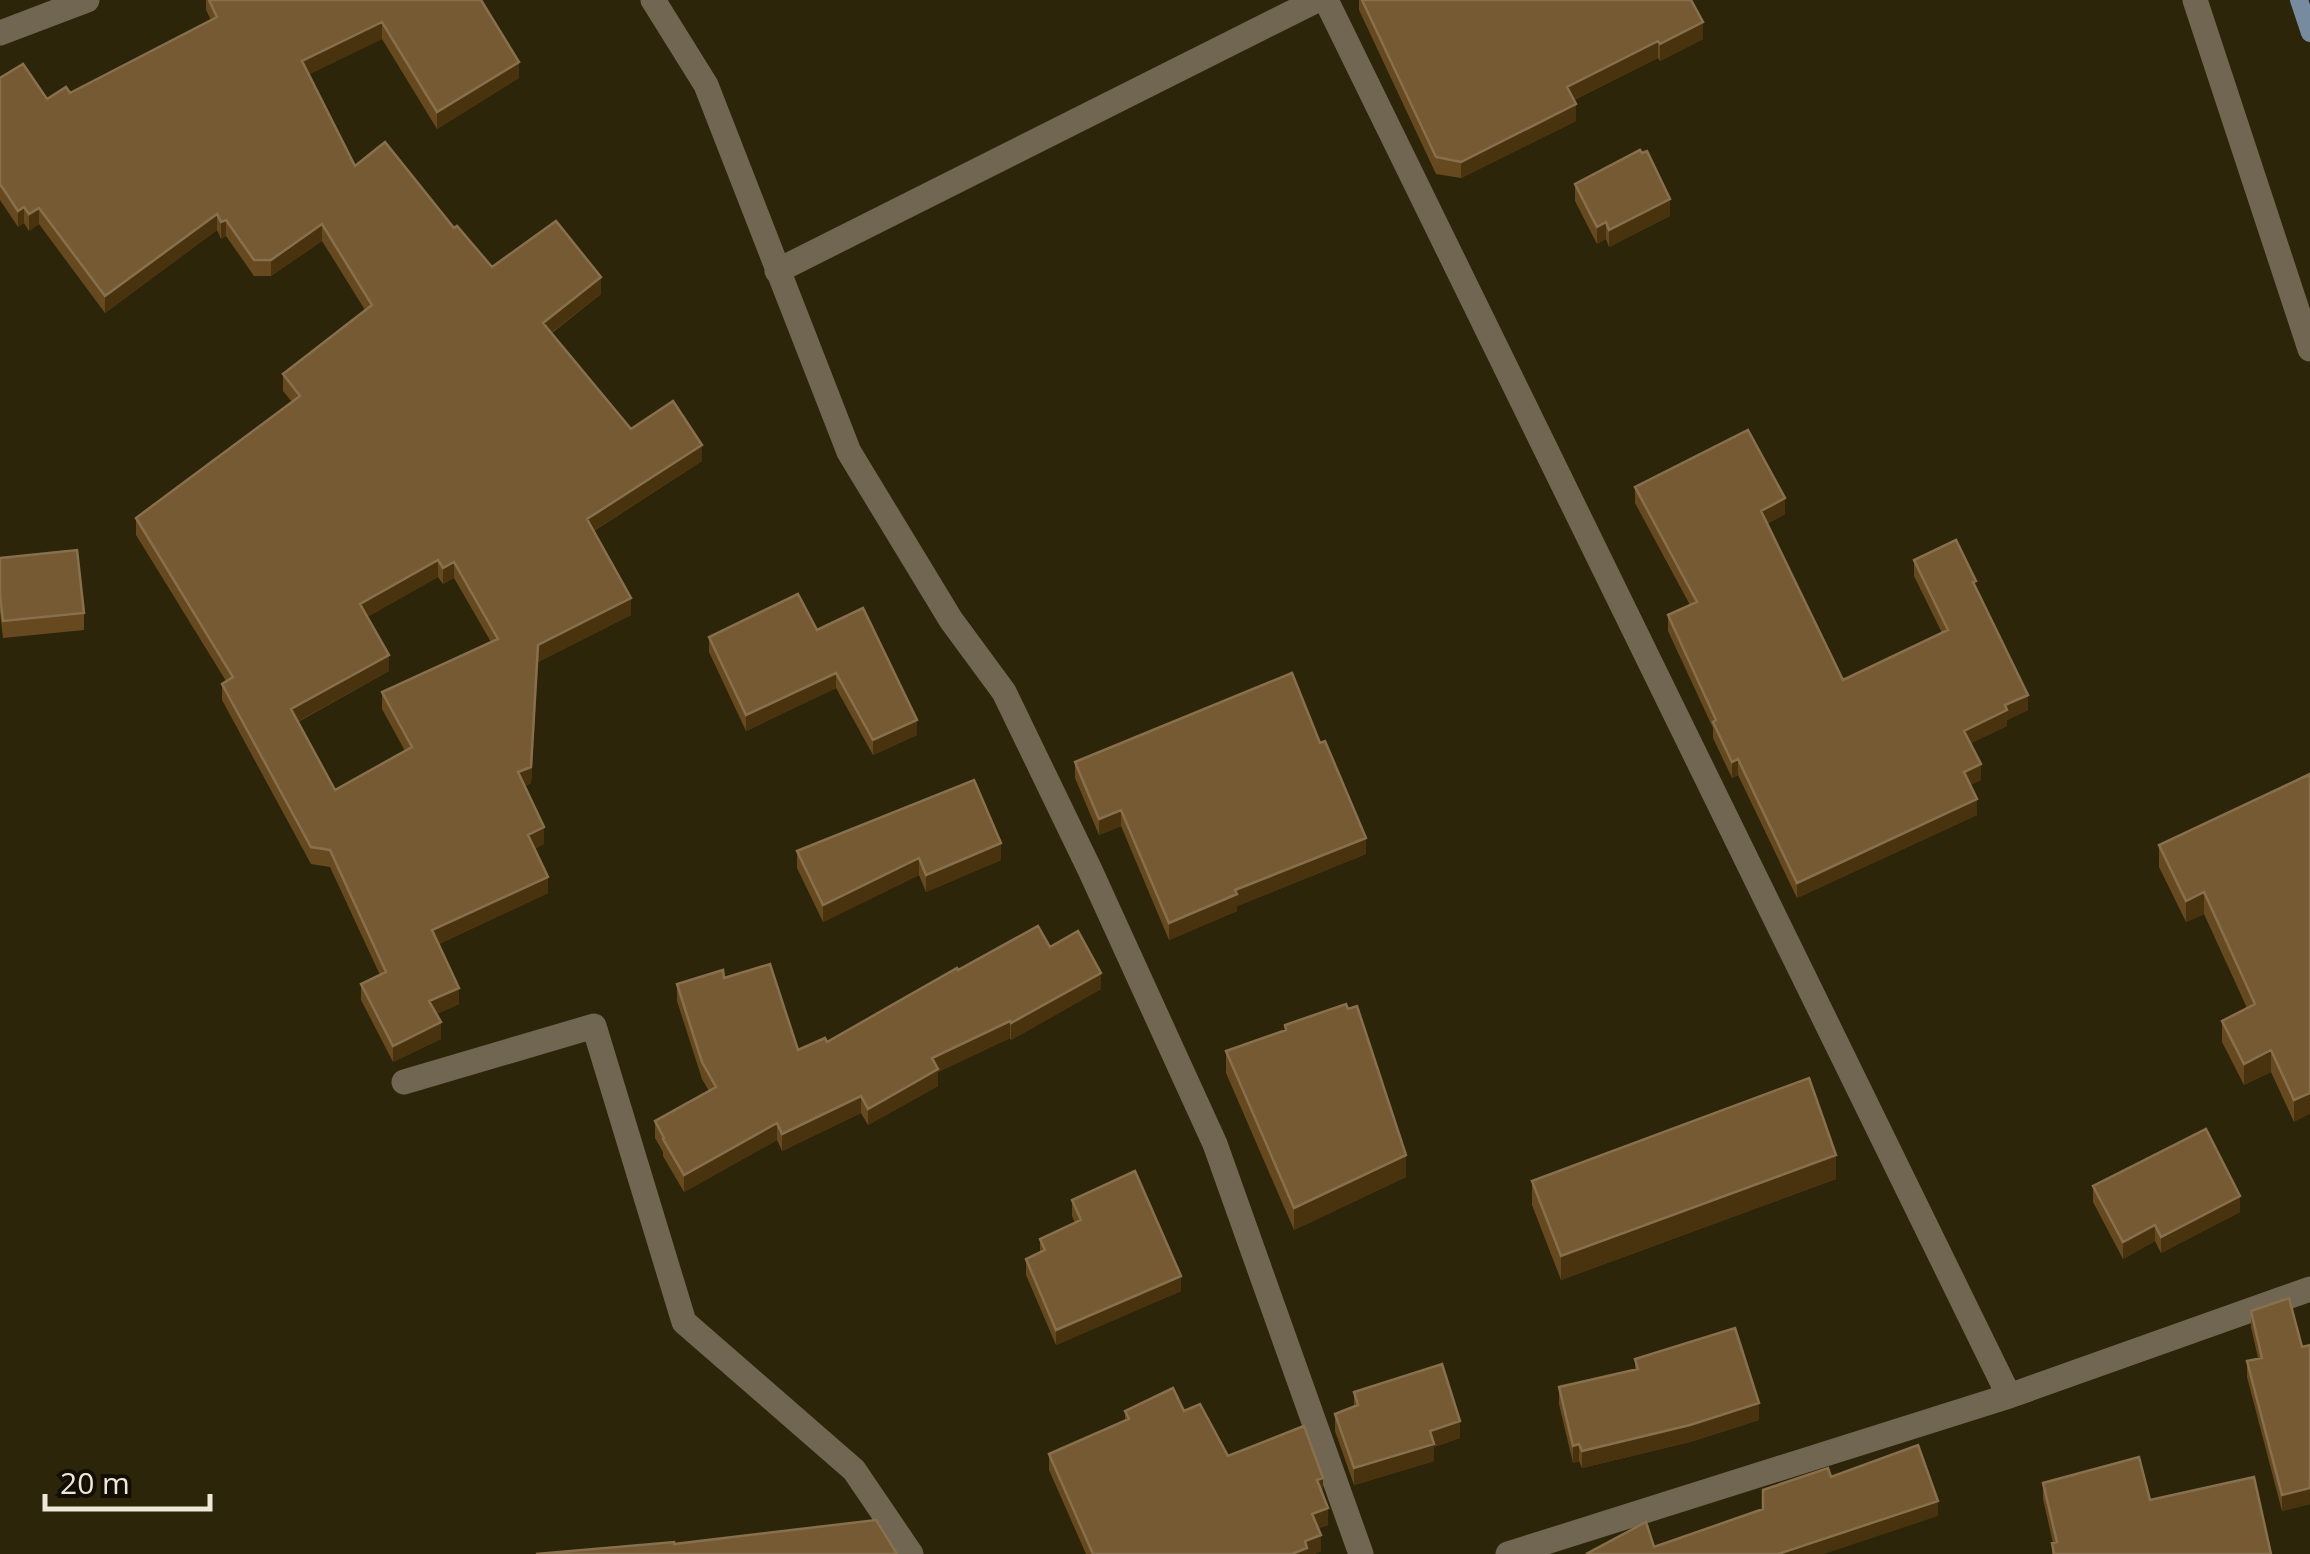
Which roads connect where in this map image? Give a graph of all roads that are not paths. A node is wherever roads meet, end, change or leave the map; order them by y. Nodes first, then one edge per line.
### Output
1 (87, 0) edge
2 (653, 0) edge
3 (1317, 0) edge
4 (1326, 0) edge
5 (2195, 0) edge
6 (0, 33) edge
7 (777, 271) junction
8 (2310, 349) edge
9 (404, 1082) dead end
10 (2310, 1289) edge
11 (2009, 1396) junction
12 (911, 1554) edge
13 (1361, 1554) edge
14 (1508, 1554) edge

1 - 6 street
2 - 7 street
3 - 7 street
4 - 11 street
5 - 8 street
7 - 13 street
9 - 12 street
10 - 11 street
11 - 14 street

